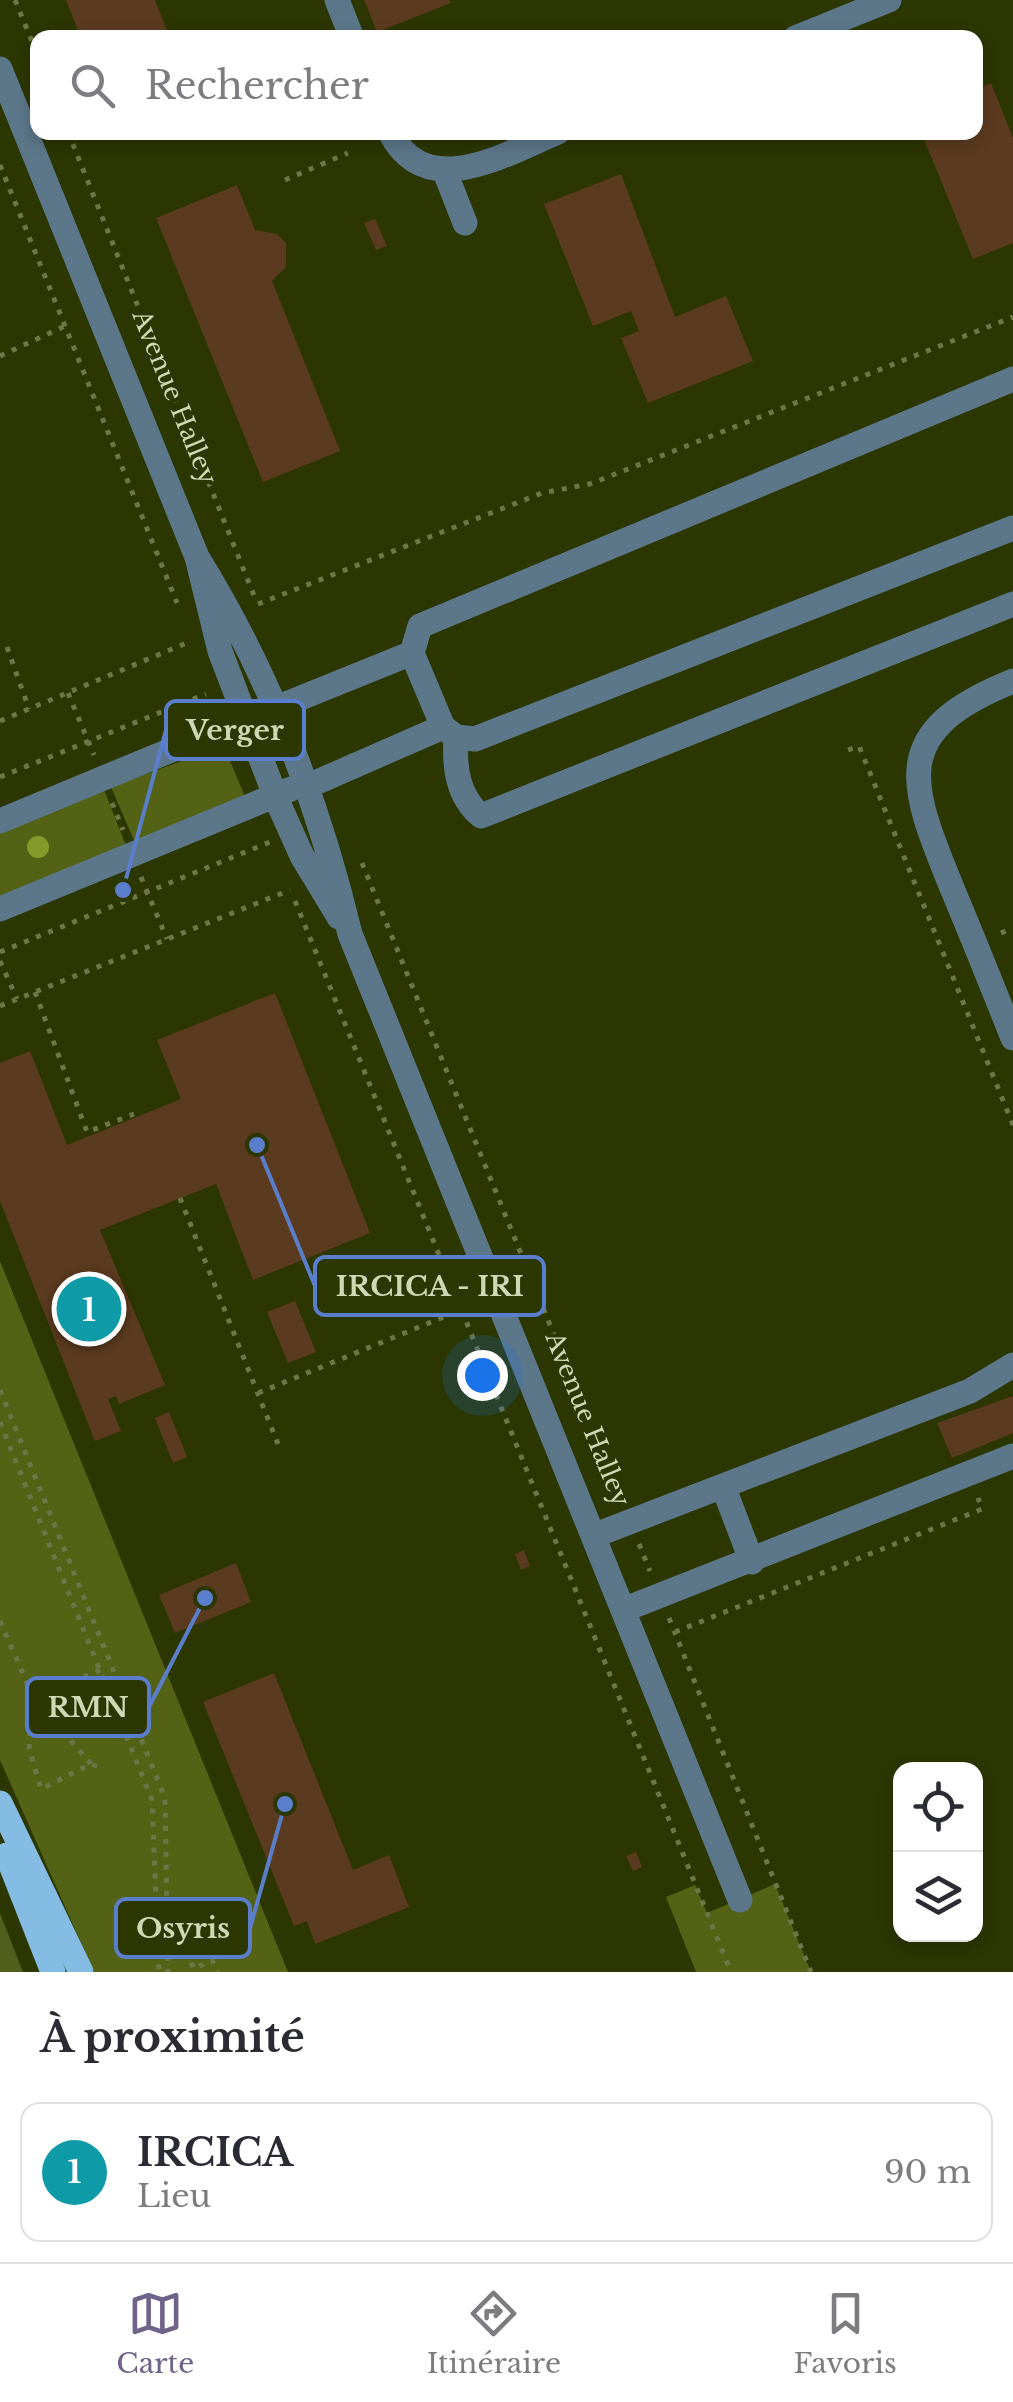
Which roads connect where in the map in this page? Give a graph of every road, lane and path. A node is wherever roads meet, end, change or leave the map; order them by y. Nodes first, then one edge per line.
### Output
1 (15, 0) edge
2 (337, 0) edge
3 (889, 0) edge
4 (349, 30) edge
5 (815, 30) edge
6 (30, 37) edge
7 (0, 69) edge
8 (71, 140) edge
9 (395, 140) edge
10 (538, 140) edge
11 (348, 152) dead end
12 (0, 165) edge
13 (445, 172) junction
14 (285, 180) dead end
15 (465, 223) dead end
16 (1013, 317) edge
17 (66, 326) junction
18 (0, 356) edge
19 (1013, 379) edge
20 (1013, 528) edge
21 (197, 558) junction
22 (258, 604) junction
23 (1013, 604) edge
24 (178, 606) dead end
25 (264, 618) dead end
26 (185, 624) dead end
27 (7, 647) dead end
28 (412, 653) junction
29 (1013, 681) edge
30 (211, 692) dead end
31 (68, 693) junction
32 (29, 709) junction
33 (280, 718) junction
34 (0, 720) edge
35 (246, 720) junction
36 (449, 732) junction
37 (88, 741) junction
38 (848, 750) dead end
39 (0, 777) edge
40 (304, 777) junction
41 (103, 779) junction
42 (276, 798) junction
43 (0, 821) edge
44 (356, 847) dead end
45 (134, 856) junction
46 (276, 858) dead end
47 (283, 874) dead end
48 (290, 890) junction
49 (146, 893) junction
50 (0, 909) edge
51 (350, 934) junction
52 (167, 939) junction
53 (0, 952) edge
54 (0, 961) edge
55 (35, 992) junction
56 (17, 1000) junction
57 (0, 1006) edge
58 (1013, 1038) edge
59 (134, 1114) dead end
60 (1013, 1125) edge
61 (180, 1198) dead end
62 (463, 1309) junction
63 (1013, 1364) edge
64 (0, 1390) edge
65 (258, 1393) junction
66 (0, 1422) edge
67 (19, 1438) junction
68 (4, 1441) edge
69 (278, 1444) dead end
70 (1013, 1456) edge
71 (723, 1486) junction
72 (994, 1491) dead end
73 (630, 1523) junction
74 (594, 1536) junction
75 (752, 1562) junction
76 (661, 1598) junction
77 (623, 1610) junction
78 (0, 1621) edge
79 (674, 1632) junction
80 (101, 1670) junction
81 (33, 1697) junction
82 (90, 1764) junction
83 (104, 1769) dead end
84 (0, 1803) edge
85 (0, 1836) edge
86 (740, 1900) dead end
87 (168, 1912) junction
88 (195, 1970) edge
89 (53, 1972) edge
90 (80, 1972) edge
91 (159, 1972) edge
92 (168, 1972) edge
93 (218, 1972) edge
94 (731, 1972) edge
95 (810, 1972) edge

1 - 6 path
2 - 4 street
3 - 5 street
7 - 21 street, Avenue Halley
8 - 22 path, Avenue Halley
9 - 13 street
10 - 13 street
11 - 14 path
12 - 17 path
13 - 15 street
16 - 22 path
17 - 18 path
17 - 24 path
19 - 28 street
20 - 36 street
21 - 33 street, Avenue Halley
21 - 35 street, Avenue Halley
22 - 25 path, Avenue Halley
23 - 36 street
26 - 31 path
27 - 32 path
28 - 33 street
28 - 36 street
29 - 58 street
30 - 37 path
31 - 32 path
31 - 37 path
32 - 34 path
33 - 35 street
33 - 40 street, Avenue Halley
35 - 41 street
35 - 42 street, Avenue Halley
36 - 40 street
37 - 39 path
37 - 41 path
38 - 60 path
40 - 42 street
40 - 51 street, Avenue Halley
41 - 43 street
41 - 45 path
42 - 45 street
42 - 51 street, Avenue Halley
44 - 73 path, Avenue Halley
45 - 49 path
45 - 50 street
46 - 49 path
47 - 48 path
48 - 52 path
48 - 62 path
49 - 52 path
49 - 53 path
51 - 74 street, Avenue Halley
52 - 55 path
54 - 56 path
55 - 56 path
55 - 59 path
56 - 57 path
61 - 65 path
62 - 65 path
62 - 94 path
63 - 71 street
64 - 67 path
65 - 69 path
66 - 68 path
67 - 68 path
67 - 87 path
68 - 80 path
70 - 75 street
71 - 73 street
71 - 75 street
72 - 79 path
73 - 74 street
73 - 76 path, Avenue Halley
74 - 77 street, Avenue Halley
75 - 76 street
76 - 77 street
76 - 79 path, Avenue Halley
77 - 86 street, Avenue Halley
78 - 81 path
79 - 95 path, Avenue Halley
80 - 81 path
80 - 91 path
81 - 82 path
81 - 82 path
82 - 83 path
84 - 90 main road
85 - 89 main road
87 - 88 path
87 - 92 path
88 - 93 path

